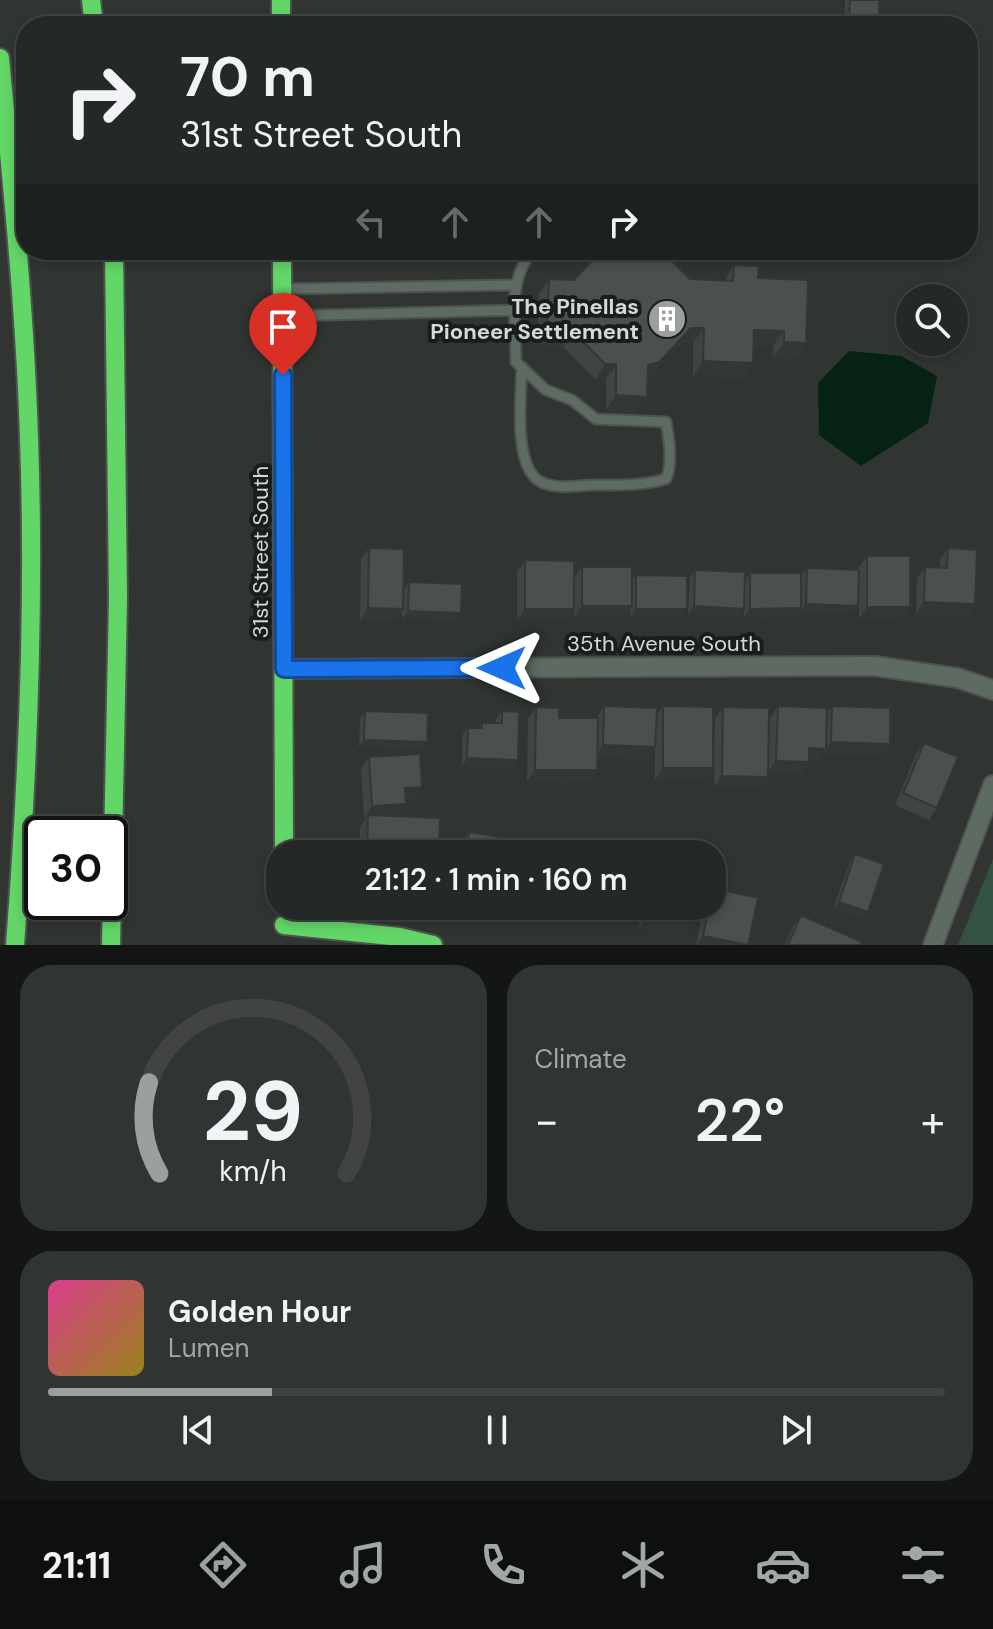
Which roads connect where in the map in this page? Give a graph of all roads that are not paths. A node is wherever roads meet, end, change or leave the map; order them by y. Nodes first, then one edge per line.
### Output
1 (0, 58) edge
2 (16, 232) edge
3 (18, 260) edge
4 (114, 260) edge
5 (282, 260) edge
6 (524, 260) edge
7 (516, 285) junction
8 (282, 289) junction
9 (516, 310) junction
10 (282, 316) junction
11 (522, 367) junction
12 (284, 669) junction
13 (993, 690) edge
14 (993, 785) edge
15 (284, 840) edge
16 (284, 920) edge
17 (284, 925) junction
18 (15, 945) edge
19 (111, 945) edge
20 (284, 945) edge
21 (433, 945) edge
22 (933, 945) edge

1 - 2 main road
3 - 18 main road
4 - 19 main road
5 - 8 main road, 31st Street South
6 - 7 lane
7 - 8 lane
7 - 9 lane
8 - 10 main road, 31st Street South
9 - 10 lane
9 - 11 lane
10 - 12 main road, 31st Street South
11 - 11 lane
12 - 13 street, 35th Avenue South
12 - 15 main road, 31st Street South
14 - 22 street
16 - 17 main road
17 - 20 main road
17 - 21 main road

